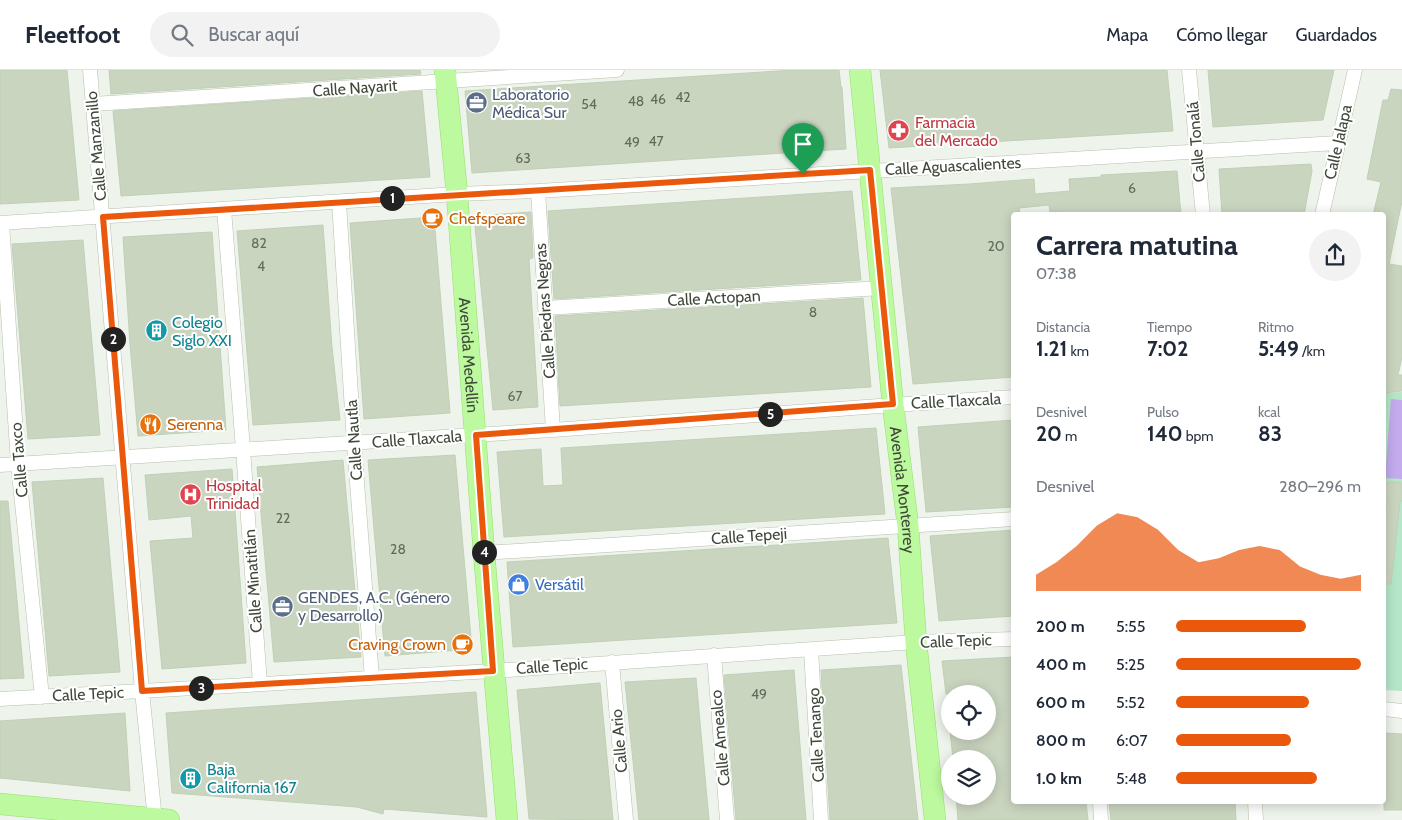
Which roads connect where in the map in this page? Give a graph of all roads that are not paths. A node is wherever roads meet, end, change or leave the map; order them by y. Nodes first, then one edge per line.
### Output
1 (90, 70) edge
2 (617, 70) edge
3 (860, 70) edge
4 (1190, 70) edge
5 (1355, 70) edge
6 (445, 76) edge
7 (93, 104) junction
8 (1337, 144) junction
9 (1197, 152) junction
10 (870, 170) junction
11 (538, 191) junction
12 (456, 194) junction
13 (339, 202) junction
14 (224, 209) junction
15 (1203, 212) edge
16 (1323, 212) edge
17 (103, 217) junction
18 (1, 223) edge
19 (882, 288) junction
20 (545, 308) junction
21 (1011, 397) edge
22 (893, 404) junction
23 (553, 430) junction
24 (476, 435) junction
25 (354, 442) junction
26 (244, 450) junction
27 (123, 457) junction
28 (18, 464) junction
29 (0, 465) edge
30 (1011, 519) edge
31 (908, 526) junction
32 (484, 553) junction
33 (1011, 639) edge
34 (916, 642) junction
35 (811, 650) junction
36 (714, 655) junction
37 (612, 662) junction
38 (493, 671) junction
39 (372, 678) junction
40 (260, 684) junction
41 (142, 691) junction
42 (42, 697) junction
43 (0, 699) edge
44 (1386, 709) edge
45 (1402, 711) edge
46 (0, 804) edge
47 (1100, 804) edge
48 (1255, 804) edge
49 (160, 820) edge
50 (506, 820) edge
51 (626, 820) edge
52 (728, 820) edge
53 (821, 820) edge
54 (936, 820) edge
55 (1101, 820) edge
56 (1256, 820) edge

1 - 7 street, Calle Manzanillo
2 - 6 street, Calle Nayarit
3 - 10 main road, Avenida Monterrey
4 - 9 street, Calle Tonalá
5 - 8 street, Calle Jalapa
6 - 7 street, Calle Nayarit
6 - 12 main road, Avenida Medellín
7 - 17 street, Calle Manzanillo
8 - 9 street, Calle Aguascalientes
8 - 16 street, Calle Jalapa
9 - 10 street, Calle Aguascalientes
9 - 15 street, Calle Tonalá
10 - 11 street, Calle Aguascalientes
10 - 19 main road, Avenida Monterrey
11 - 12 street, Calle Aguascalientes
11 - 20 street, Calle Piedras Negras
12 - 13 street, Calle Aguascalientes
12 - 24 main road, Avenida Medellín
13 - 14 street, Calle Aguascalientes
13 - 25 street, Calle Nautla
14 - 17 street, Calle Aguascalientes
14 - 26 street, Calle Minatitlán
17 - 18 street, Calle Aguascalientes
17 - 27 street, Calle Manzanillo
18 - 28 street, Calle Taxco
19 - 20 street, Calle Actopan
19 - 22 main road, Avenida Monterrey
20 - 23 street, Calle Piedras Negras
21 - 22 street, Calle Tlaxcala
22 - 23 street, Calle Tlaxcala
22 - 31 main road, Avenida Monterrey
23 - 24 street, Calle Tlaxcala
24 - 25 street, Calle Tlaxcala
24 - 32 main road, Avenida Medellín
25 - 26 street, Calle Tlaxcala
25 - 39 street, Calle Nautla
26 - 27 street, Calle Tlaxcala
26 - 40 street, Calle Minatitlán
27 - 28 street, Calle Tlaxcala
27 - 41 street, Calle Manzanillo
28 - 29 street, Calle Tlaxcala
28 - 42 street, Calle Taxco
30 - 31 street, Calle Tepeji
31 - 32 street, Calle Tepeji
31 - 34 main road, Avenida Monterrey
32 - 38 main road, Avenida Medellín
33 - 34 street, Calle Tepic
34 - 35 street, Calle Tepic
34 - 54 main road, Avenida Monterrey
35 - 36 street, Calle Tepic
35 - 53 street, Calle Tenango
36 - 37 street, Calle Tepic
36 - 52 street, Calle Amealco
37 - 38 street, Calle Tepic
37 - 51 street, Calle Ario
38 - 39 street, Calle Tepic
38 - 50 main road, Avenida Medellín
39 - 40 street, Calle Tepic
40 - 41 street, Calle Tepic
41 - 42 street, Calle Tepic
41 - 49 street, Calle Manzanillo
42 - 43 street, Calle Tepic
44 - 45 street
46 - 49 main road
47 - 55 street
48 - 56 street

